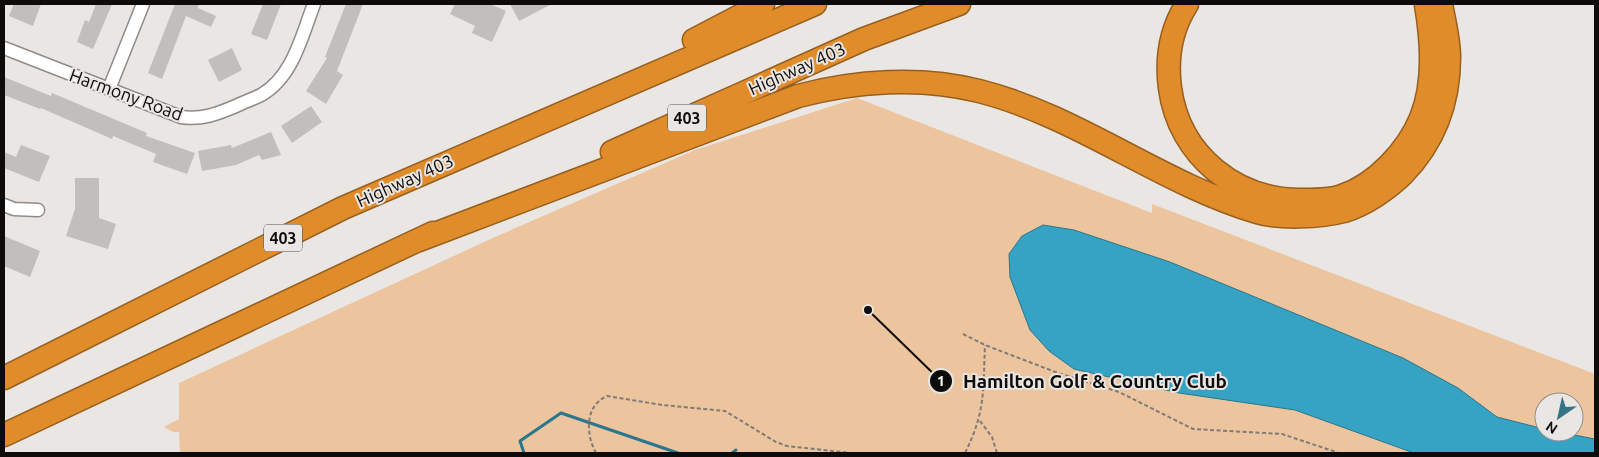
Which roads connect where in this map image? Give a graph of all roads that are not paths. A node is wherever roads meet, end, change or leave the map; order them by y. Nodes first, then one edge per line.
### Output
1 (143, 4) edge
2 (314, 4) edge
3 (764, 4) edge
4 (815, 4) edge
5 (959, 4) edge
6 (1186, 4) edge
7 (1426, 4) edge
8 (1441, 4) edge
9 (4, 48) edge
10 (109, 89) junction
11 (568, 109) junction
12 (4, 205) edge
13 (38, 210) dead end
14 (419, 240) junction
15 (4, 378) edge
16 (4, 435) edge

1 - 10 street
2 - 10 street, Harmony Road
3 - 11 highway
4 - 11 highway, Highway 403 / 403
5 - 14 highway, Highway 403 / 403
6 - 7 highway
8 - 14 highway
9 - 10 street, Harmony Road
11 - 15 highway, Highway 403 / 403
12 - 13 street
14 - 16 highway, 403

